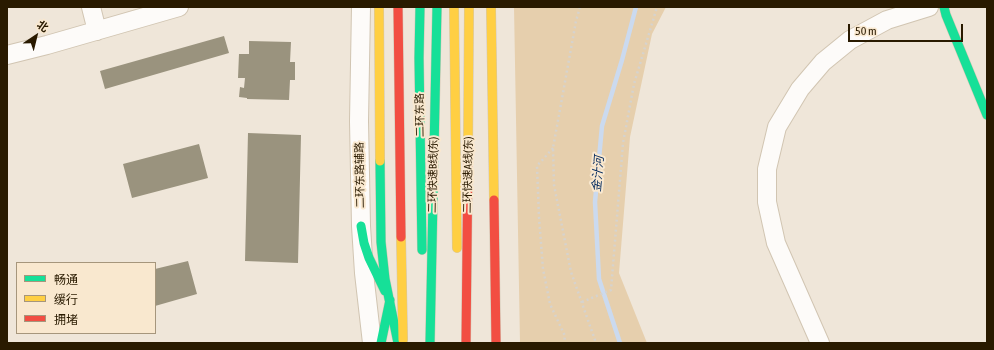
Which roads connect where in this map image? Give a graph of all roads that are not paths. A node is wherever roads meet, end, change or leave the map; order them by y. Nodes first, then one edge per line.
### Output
1 (91, 7) edge
2 (179, 7) edge
3 (361, 7) edge
4 (398, 7) edge
5 (420, 7) edge
6 (437, 7) edge
7 (454, 7) edge
8 (469, 7) edge
9 (491, 7) edge
10 (929, 7) edge
11 (944, 7) edge
12 (379, 11) edge
13 (97, 31) junction
14 (7, 55) edge
15 (987, 115) edge
16 (361, 226) junction
17 (401, 230) junction
18 (457, 255) dead end
19 (457, 287) dead end
20 (389, 303) junction
21 (372, 343) edge
22 (381, 343) edge
23 (398, 343) edge
24 (403, 343) edge
25 (424, 343) edge
26 (430, 343) edge
27 (458, 343) edge
28 (466, 343) edge
29 (496, 343) edge
30 (820, 343) edge

1 - 13 street
2 - 13 street
3 - 16 street, 二环东路辅路
4 - 17 main road, 二环东路
5 - 25 main road, 二环东路
6 - 26 main road, 二环快速B线(东)
7 - 18 main road
8 - 28 main road, 二环快速A线(东)
9 - 29 main road
10 - 30 street
11 - 15 main road
12 - 20 main road
13 - 14 street
16 - 20 main road
16 - 21 street, 二环东路辅路
17 - 20 main road
17 - 24 main road, 二环东路
19 - 27 main road
20 - 22 main road
20 - 23 main road

